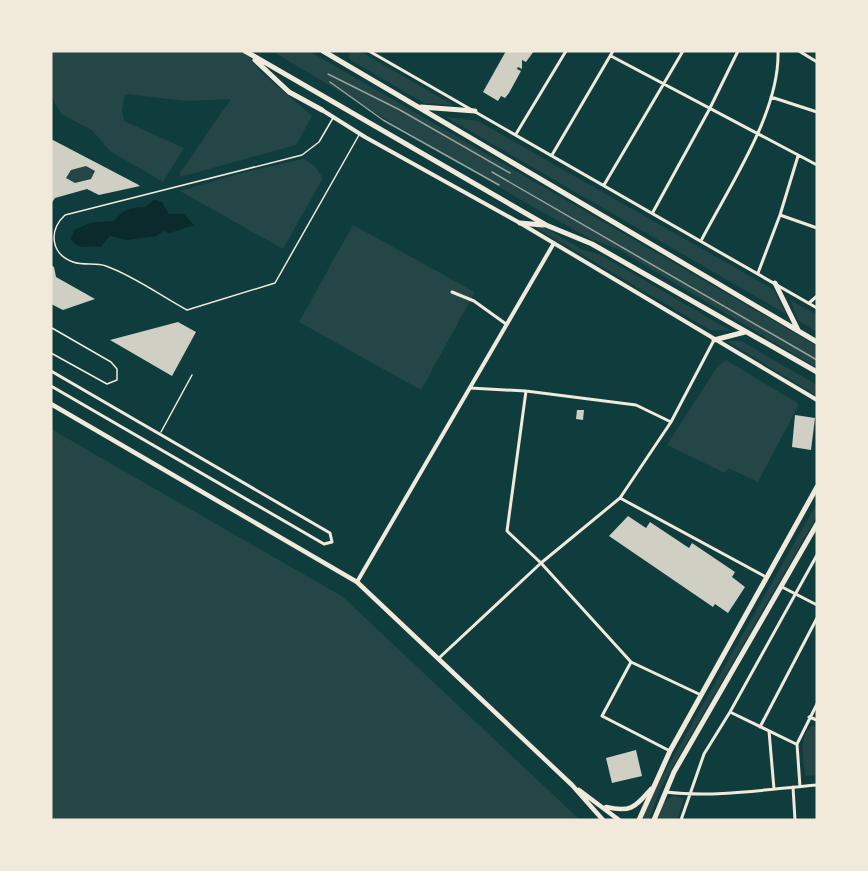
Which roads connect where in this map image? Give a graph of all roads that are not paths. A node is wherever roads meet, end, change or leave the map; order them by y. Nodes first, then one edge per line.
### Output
1 (323, 51) edge
2 (369, 51) edge
3 (566, 51) edge
4 (613, 51) edge
5 (683, 51) edge
6 (738, 51) edge
7 (778, 51) edge
8 (799, 51) edge
9 (247, 52) edge
10 (334, 54) edge
11 (611, 56) junction
12 (817, 62) edge
13 (666, 83) junction
14 (771, 97) junction
15 (420, 107) junction
16 (322, 110) joint
17 (709, 110) junction
18 (475, 111) junction
19 (817, 112) edge
20 (333, 117) junction
21 (360, 134) junction
22 (516, 134) junction
23 (756, 134) junction
24 (552, 155) junction
25 (798, 156) junction
26 (817, 165) edge
27 (604, 185) junction
28 (653, 212) junction
29 (780, 215) junction
30 (520, 223) junction
31 (546, 225) junction
32 (817, 228) edge
33 (702, 240) junction
34 (554, 243) junction
35 (758, 273) junction
36 (775, 283) junction
37 (452, 292) dead end
38 (817, 296) edge
39 (809, 303) junction
40 (817, 308) edge
41 (506, 324) junction
42 (52, 327) edge
43 (798, 331) junction
44 (745, 332) junction
45 (714, 340) junction
46 (817, 342) edge
47 (51, 353) edge
48 (51, 371) edge
49 (815, 372) edge
50 (192, 375) dead end
51 (51, 386) edge
52 (468, 388) junction
53 (526, 391) junction
54 (817, 400) edge
55 (51, 404) edge
56 (671, 422) junction
57 (160, 434) junction
58 (817, 487) edge
59 (620, 498) junction
60 (817, 524) edge
61 (817, 555) edge
62 (541, 562) junction
63 (767, 577) junction
64 (357, 582) junction
65 (782, 586) junction
66 (796, 594) junction
67 (817, 605) edge
68 (817, 618) edge
69 (439, 658) junction
70 (631, 662) junction
71 (701, 695) junction
72 (817, 704) edge
73 (730, 712) junction
74 (809, 717) junction
75 (817, 720) edge
76 (760, 727) junction
77 (769, 730) junction
78 (797, 744) junction
79 (670, 751) junction
80 (572, 785) junction
81 (817, 785) edge
82 (793, 787) junction
83 (800, 787) junction
84 (651, 789) junction
85 (774, 789) junction
86 (664, 791) junction
87 (688, 795) junction
88 (602, 806) junction
89 (603, 820) edge
90 (619, 820) edge
91 (639, 820) edge
92 (654, 820) edge
93 (681, 820) edge
94 (795, 820) edge

1 - 10 main road
2 - 18 street
3 - 22 street
4 - 11 street
5 - 13 street
6 - 17 street
7 - 14 street
8 - 12 street
9 - 16 main road
9 - 31 main road
10 - 15 main road
11 - 13 street
11 - 24 street
13 - 17 street
13 - 27 street
14 - 19 street
14 - 23 street
15 - 18 main road
15 - 43 main road
16 - 20 street
17 - 23 street
17 - 28 street
18 - 22 street
20 - 21 street
20 - 21 lane
21 - 30 street
22 - 24 street
23 - 25 street
23 - 33 street
24 - 27 street
25 - 26 street
25 - 29 street
27 - 28 street
28 - 33 street
29 - 32 street
29 - 35 street
30 - 31 main road
30 - 34 street
31 - 44 main road
33 - 35 street
34 - 41 street
34 - 45 street
35 - 36 street
36 - 39 street
36 - 43 main road
37 - 41 street
38 - 39 street
39 - 40 street
41 - 52 street
42 - 47 lane
43 - 46 main road
44 - 45 main road
44 - 49 main road
45 - 54 street
45 - 56 street
48 - 57 street
50 - 57 lane
51 - 57 street
52 - 53 street
52 - 64 street
53 - 56 street
53 - 62 street
55 - 64 main road
56 - 59 street
58 - 63 main road
59 - 62 street
59 - 63 street
60 - 65 main road
61 - 66 street
62 - 69 street
62 - 70 street
63 - 71 main road
64 - 69 main road
65 - 66 street
65 - 86 main road
66 - 67 street
66 - 73 street
68 - 76 street
69 - 80 main road
70 - 71 street
70 - 79 street
71 - 79 main road
72 - 74 street
73 - 76 street
73 - 87 street
74 - 75 street
74 - 78 street
76 - 77 street
77 - 78 street
77 - 85 street
78 - 83 street
79 - 84 main road
80 - 88 main road
80 - 89 main road
81 - 83 street
82 - 83 street
82 - 85 street
82 - 94 street
84 - 88 main road
84 - 91 main road
85 - 87 street
86 - 87 street
86 - 92 main road
87 - 93 street
88 - 90 main road

